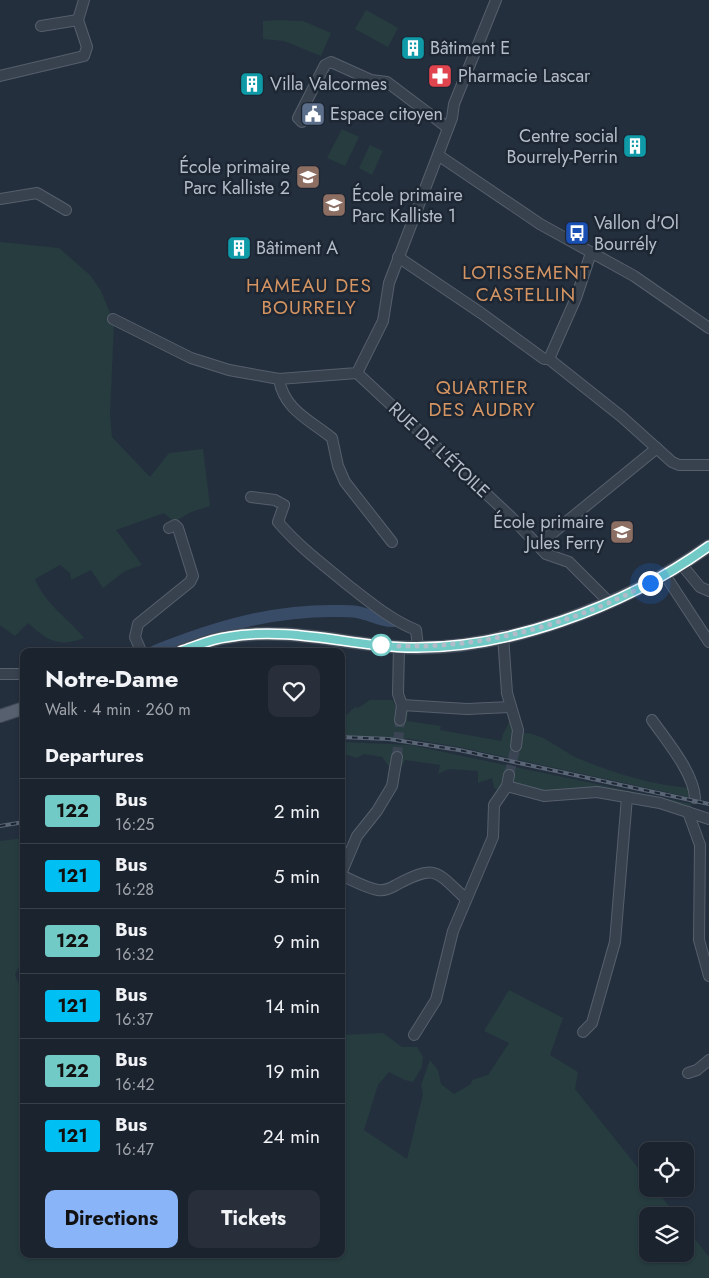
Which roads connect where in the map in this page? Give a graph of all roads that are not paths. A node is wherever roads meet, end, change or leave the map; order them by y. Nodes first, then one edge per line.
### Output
1 (84, 0) edge
2 (496, 0) edge
3 (502, 0) edge
4 (78, 20) junction
5 (41, 26) dead end
6 (0, 76) edge
7 (302, 122) dead end
8 (450, 123) junction
9 (438, 155) junction
10 (0, 199) edge
11 (66, 210) dead end
12 (591, 253) junction
13 (398, 257) junction
14 (113, 319) dead end
15 (709, 328) edge
16 (548, 359) junction
17 (357, 373) junction
18 (279, 380) junction
19 (657, 448) junction
20 (709, 465) edge
21 (251, 497) dead end
22 (170, 528) dead end
23 (550, 536) dead end
24 (392, 542) dead end
25 (709, 546) edge
26 (682, 565) junction
27 (665, 575) junction
28 (709, 591) edge
29 (605, 605) junction
30 (503, 636) junction
31 (709, 642) edge
32 (399, 647) junction
33 (418, 647) junction
34 (140, 648) edge
35 (189, 648) edge
36 (0, 674) edge
37 (20, 674) edge
38 (402, 705) junction
39 (511, 707) junction
40 (20, 709) edge
41 (0, 716) edge
42 (400, 720) tunnel mouth
43 (652, 720) dead end
44 (516, 746) tunnel mouth
45 (397, 757) tunnel mouth
46 (509, 775) tunnel mouth
47 (507, 786) junction
48 (627, 797) junction
49 (692, 807) junction
50 (709, 819) edge
51 (345, 865) edge
52 (345, 877) edge
53 (466, 899) junction
54 (709, 976) edge
55 (583, 1032) dead end
56 (414, 1036) dead end
57 (709, 1060) edge
58 (688, 1073) dead end

1 - 4 street
2 - 8 street
3 - 8 street
4 - 5 street
4 - 6 street
7 - 8 street
8 - 9 street
9 - 12 street
9 - 13 street
10 - 11 street
12 - 15 street
12 - 16 street
13 - 16 street
13 - 17 street
14 - 18 street
16 - 19 street
17 - 18 street
17 - 29 street, RUE DE L'ÉTOILE
18 - 24 street
19 - 20 street
19 - 23 street
21 - 33 street
22 - 34 street
25 - 26 main road
26 - 27 main road
26 - 28 street
27 - 29 main road
27 - 31 street
29 - 30 main road
30 - 33 main road
30 - 39 street
32 - 33 main road
32 - 35 main road
32 - 38 street
36 - 37 street
38 - 39 street
38 - 42 street
39 - 44 street
40 - 41 main road
43 - 49 street
45 - 51 street
46 - 47 street
47 - 48 street
47 - 53 street
48 - 49 street
48 - 55 street
49 - 50 street
49 - 54 street
52 - 53 street
53 - 56 street
57 - 58 street

